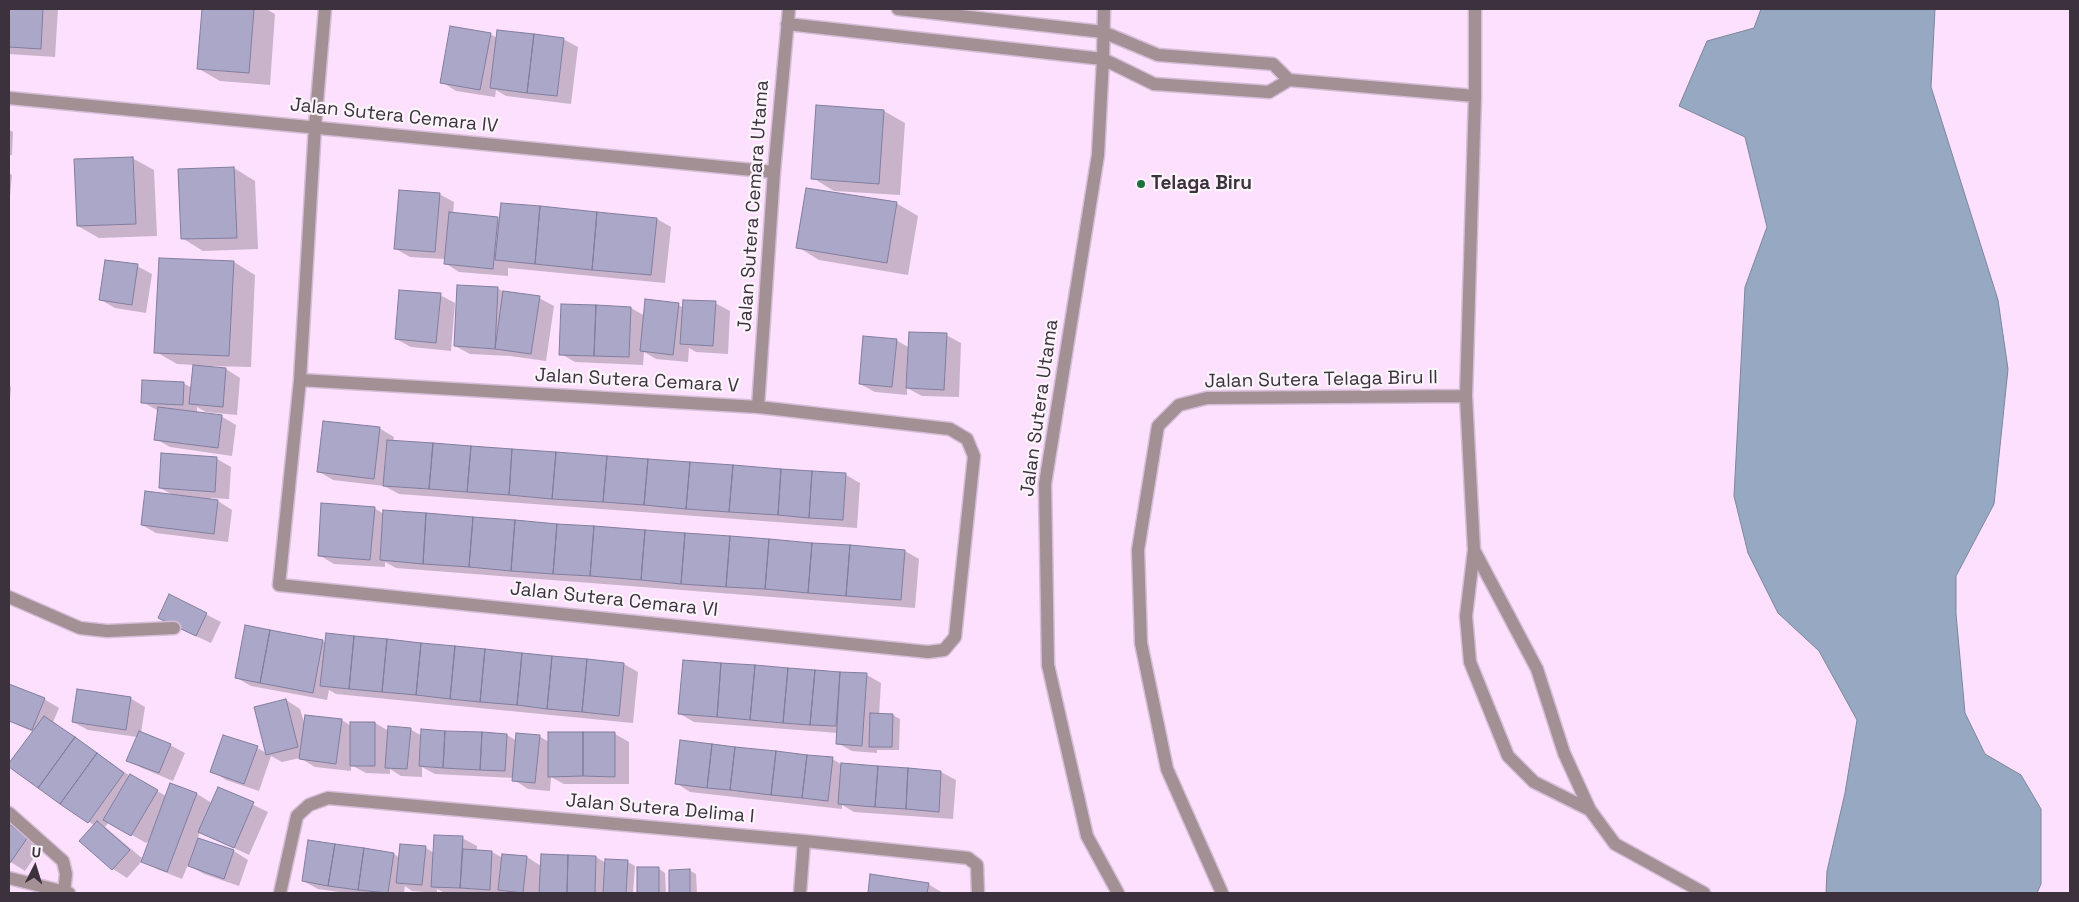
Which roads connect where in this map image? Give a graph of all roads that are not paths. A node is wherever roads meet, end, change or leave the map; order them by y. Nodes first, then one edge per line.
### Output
1 (325, 9) edge
2 (789, 9) edge
3 (898, 9) edge
4 (1104, 9) edge
5 (1474, 9) edge
6 (788, 24) junction
7 (1104, 32) junction
8 (1103, 59) junction
9 (1290, 80) junction
10 (1476, 96) junction
11 (9, 98) edge
12 (315, 126) junction
13 (774, 172) junction
14 (300, 380) junction
15 (1466, 396) junction
16 (758, 407) junction
17 (1474, 550) junction
18 (9, 599) edge
19 (174, 628) dead end
20 (944, 650) joint
21 (1590, 810) junction
22 (9, 813) edge
23 (804, 840) junction
24 (9, 878) edge
25 (66, 893) edge
26 (280, 893) edge
27 (800, 893) edge
28 (978, 893) edge
29 (1118, 893) edge
30 (1222, 893) edge
31 (1704, 893) edge

1 - 12 street
2 - 6 street, Jalan Sutera Cemara Utama
3 - 7 street
4 - 7 street, Jalan Sutera Utama
5 - 10 street
6 - 8 street
6 - 13 street, Jalan Sutera Cemara Utama
7 - 8 street, Jalan Sutera Utama
7 - 9 street
8 - 9 street
8 - 29 street, Jalan Sutera Utama
9 - 10 street
10 - 15 street
11 - 12 street, Jalan Sutera Cemara IV
12 - 13 street, Jalan Sutera Cemara IV
12 - 14 street
13 - 16 street, Jalan Sutera Cemara Utama
14 - 16 street, Jalan Sutera Cemara V
14 - 20 street, Jalan Sutera Cemara VI
15 - 17 street
15 - 30 street, Jalan Sutera Telaga Biru II
16 - 20 street, Jalan Sutera Cemara V
17 - 21 street
17 - 21 street
18 - 19 street
21 - 31 street
22 - 25 street
23 - 26 street, Jalan Sutera Delima I
23 - 27 street
23 - 28 street, Jalan Sutera Delima I
24 - 25 street

